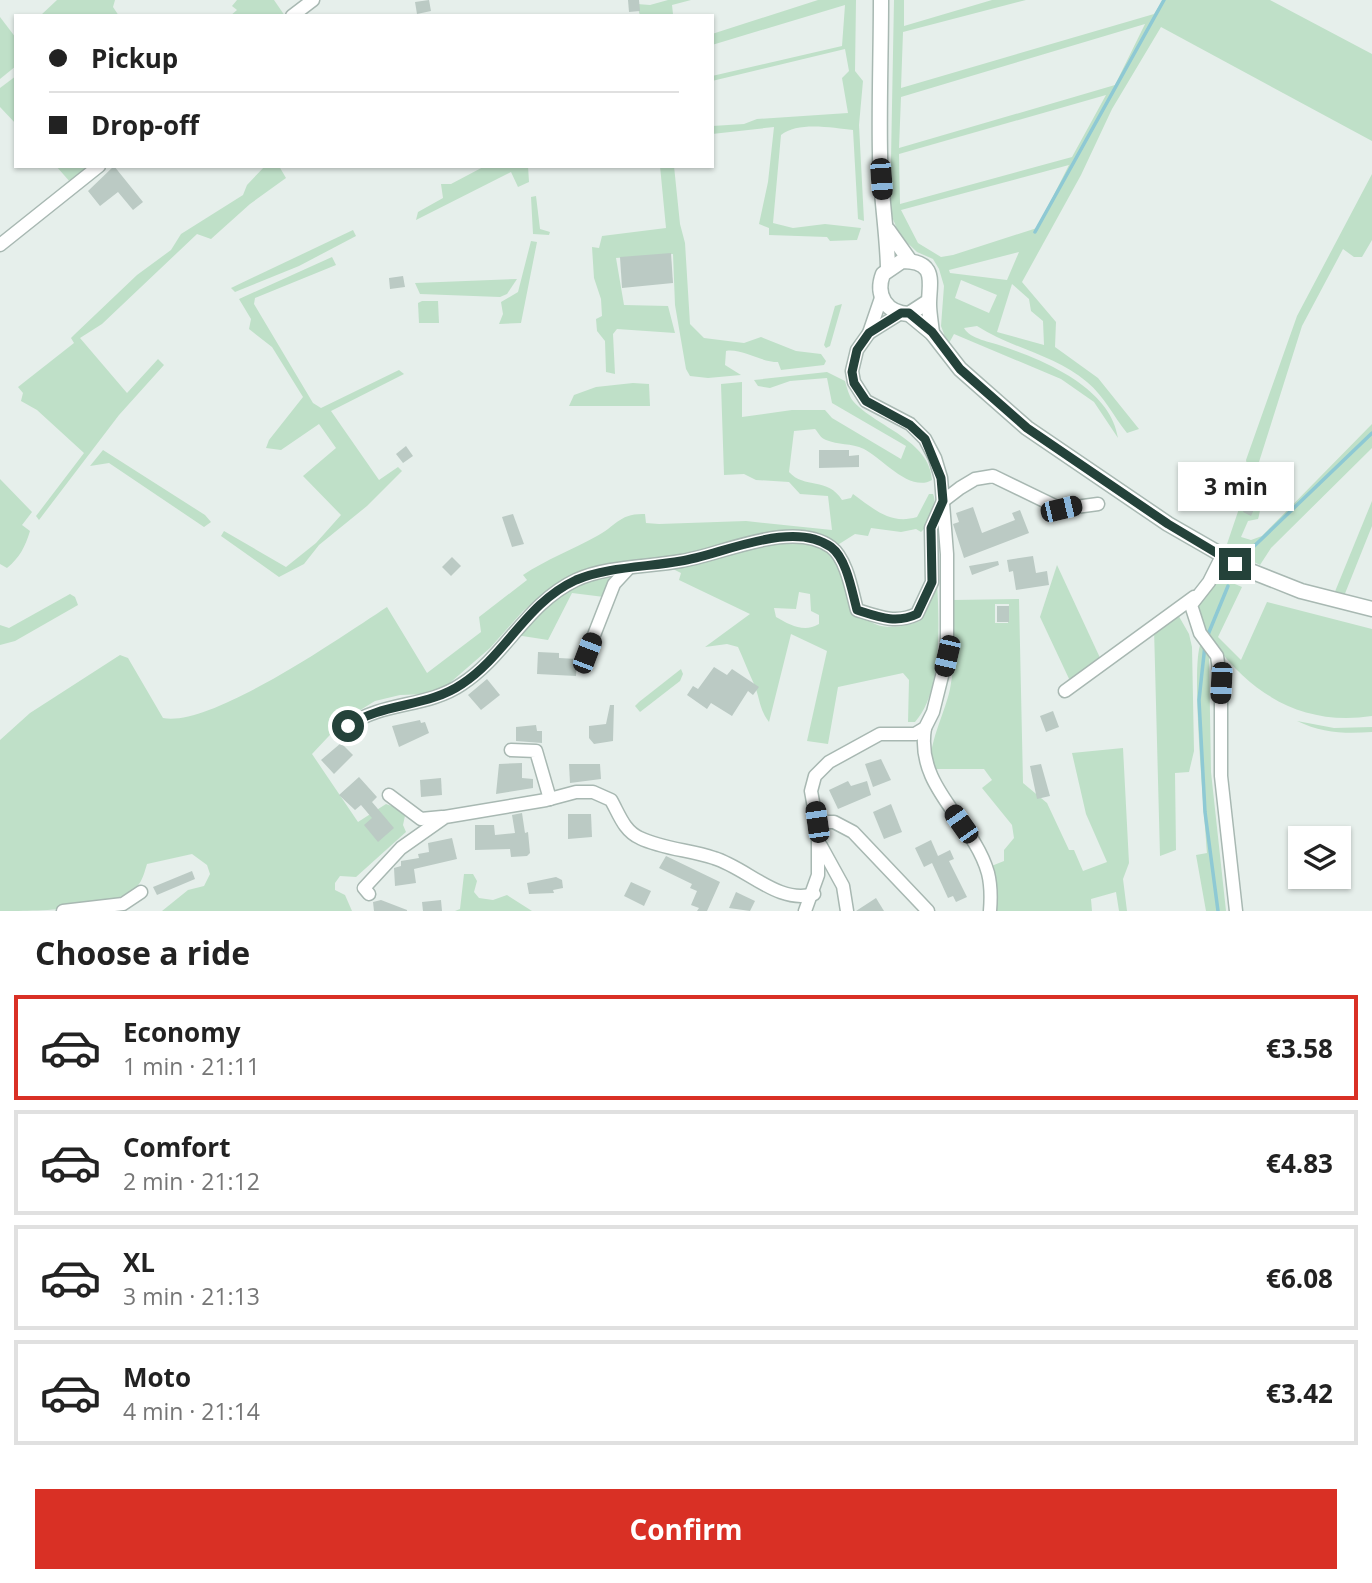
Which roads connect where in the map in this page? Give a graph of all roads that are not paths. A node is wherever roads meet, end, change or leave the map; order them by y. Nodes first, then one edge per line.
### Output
1 (313, 0) edge
2 (881, 0) edge
3 (295, 14) edge
4 (96, 168) edge
5 (888, 230) junction
6 (0, 245) edge
7 (910, 261) junction
8 (888, 267) junction
9 (881, 298) junction
10 (929, 301) junction
11 (905, 313) junction
12 (932, 332) junction
13 (869, 333) junction
14 (943, 501) junction
15 (1098, 504) dead end
16 (1221, 558) junction
17 (627, 570) junction
18 (1198, 594) junction
19 (1372, 609) edge
20 (587, 653) dead end
21 (1065, 691) dead end
22 (348, 726) dead end
23 (925, 728) junction
24 (511, 750) dead end
25 (389, 795) dead end
26 (550, 799) junction
27 (445, 817) junction
28 (817, 822) junction
29 (819, 842) junction
30 (141, 892) dead end
31 (369, 894) dead end
32 (814, 894) junction
33 (63, 911) edge
34 (805, 911) edge
35 (847, 911) edge
36 (928, 911) edge
37 (990, 911) edge
38 (1236, 911) edge

1 - 3 street
2 - 5 street
4 - 6 street
5 - 7 street
5 - 8 street
7 - 8 street
7 - 10 street
8 - 9 street
9 - 11 street
9 - 13 street
10 - 11 street
10 - 12 street
11 - 12 street
11 - 13 street
12 - 16 street
13 - 14 street
14 - 15 street
14 - 17 street
14 - 23 street
16 - 18 street
16 - 19 street
17 - 20 street
17 - 22 street
18 - 21 street
18 - 38 street
23 - 28 street
23 - 37 street
24 - 26 street
25 - 27 street
26 - 27 street
26 - 32 street
27 - 31 street
28 - 29 street
28 - 36 street
29 - 32 street
29 - 35 street
30 - 33 street
32 - 34 street

